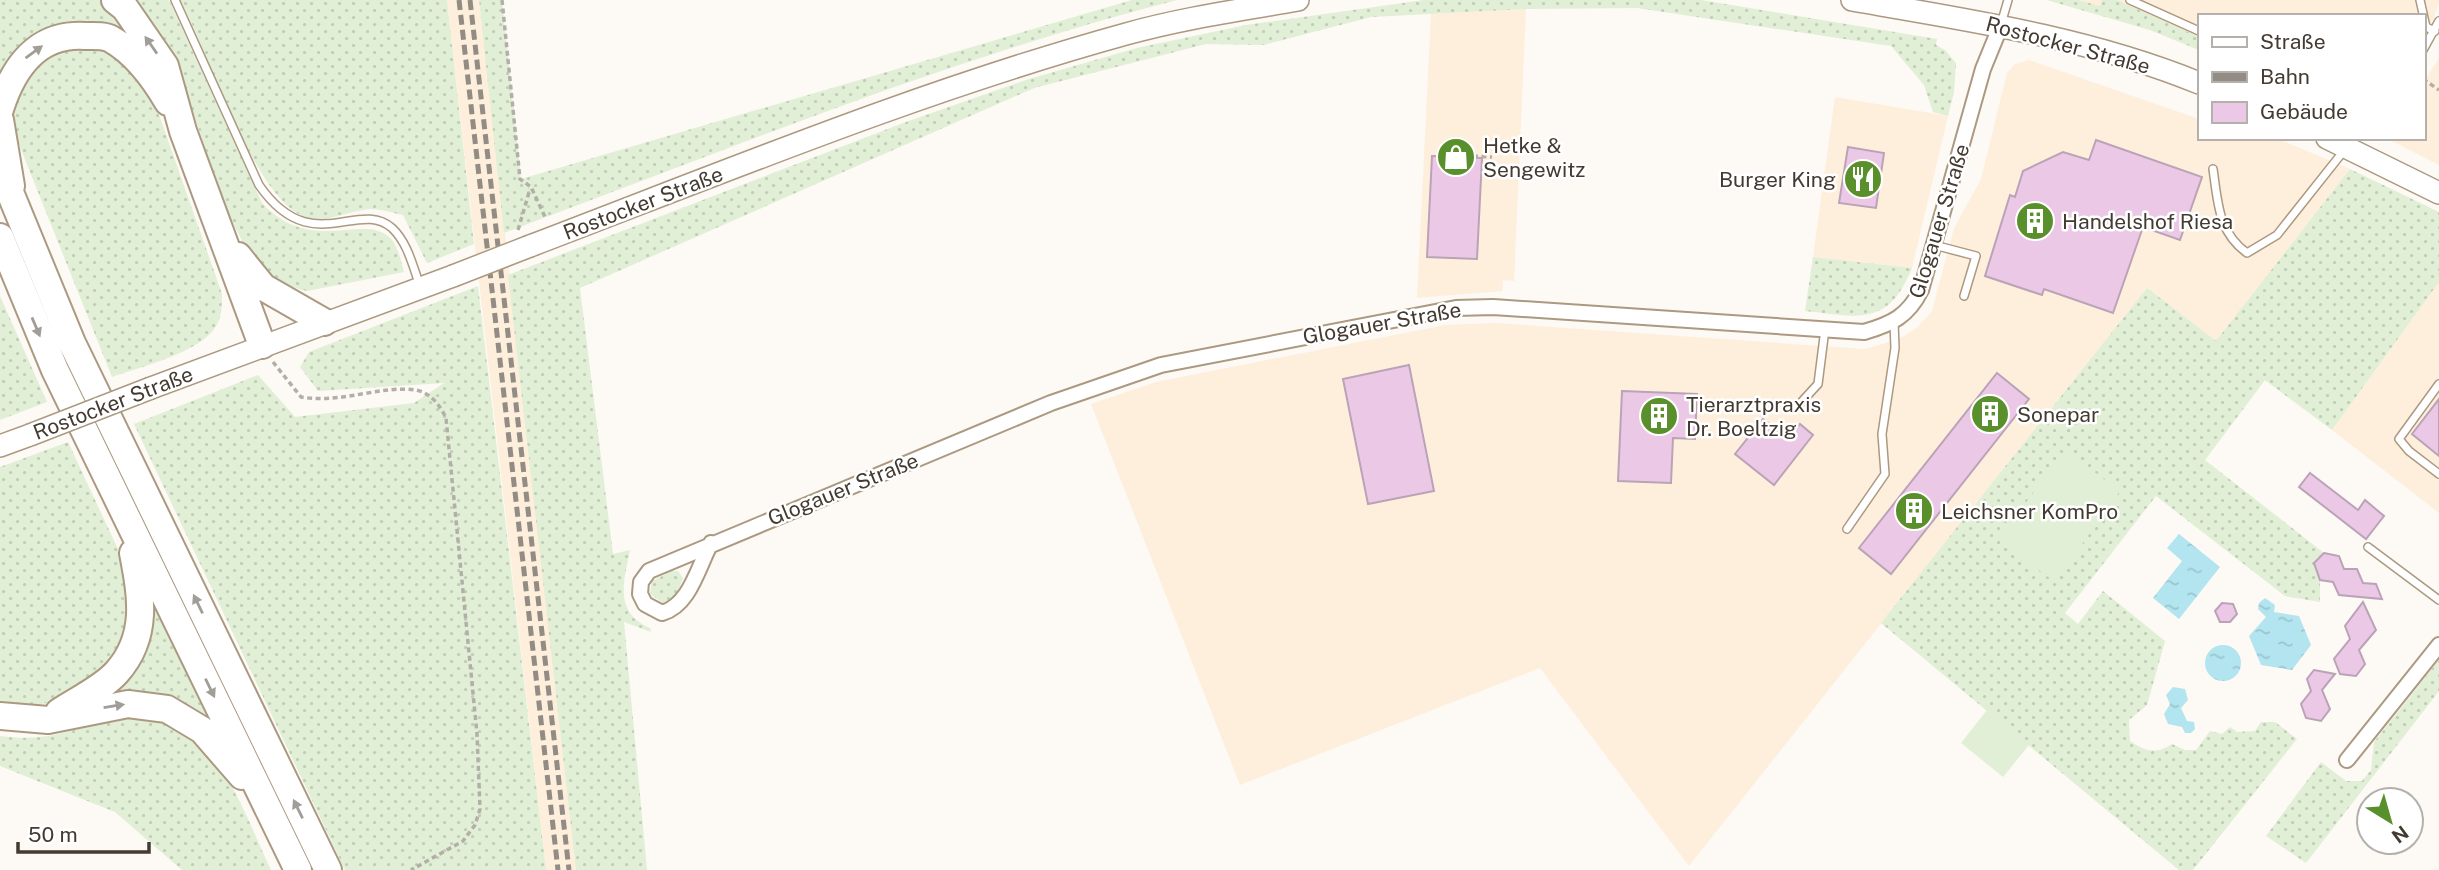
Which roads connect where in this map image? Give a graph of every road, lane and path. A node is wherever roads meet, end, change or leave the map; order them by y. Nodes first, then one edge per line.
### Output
1 (116, 0) edge
2 (175, 0) edge
3 (502, 0) edge
4 (1298, 0) edge
5 (1852, 0) edge
6 (2008, 0) edge
7 (2130, 0) edge
8 (2439, 21) edge
9 (2425, 22) edge
10 (2001, 25) junction
11 (2198, 31) edge
12 (2435, 31) junction
13 (2425, 47) edge
14 (2198, 83) edge
15 (0, 109) edge
16 (0, 120) edge
17 (183, 131) junction
18 (2342, 141) edge
19 (1456, 155) dead end
20 (1492, 157) dead end
21 (0, 168) edge
22 (2213, 169) dead end
23 (531, 187) junction
24 (2439, 192) edge
25 (15, 208) junction
26 (547, 221) dead end
27 (0, 237) edge
28 (524, 238) junction
29 (225, 240) junction
30 (1934, 245) junction
31 (421, 287) junction
32 (1964, 296) dead end
33 (1894, 321) junction
34 (324, 322) junction
35 (1825, 328) junction
36 (262, 345) junction
37 (2439, 384) edge
38 (1795, 409) dead end
39 (0, 446) edge
40 (2439, 474) edge
41 (126, 517) junction
42 (1847, 529) dead end
43 (711, 543) junction
44 (2368, 547) dead end
45 (2439, 600) edge
46 (2439, 645) edge
47 (0, 716) edge
48 (48, 720) junction
49 (2347, 760) dead end
50 (268, 807) junction
51 (298, 870) edge
52 (328, 870) edge
53 (411, 870) edge

17 -> 1 highway
2 - 31 lane
3 - 23 path
4 - 28 street, Rostocker Straße
5 - 10 street, Rostocker Straße
6 - 10 lane
7 - 11 lane
8 - 12 lane
9 - 12 lane
10 - 14 street, Rostocker Straße
10 - 30 street, Glogauer Straße
12 - 13 lane
15 -> 17 highway
16 - 25 highway
17 - 29 highway
18 - 22 lane
18 - 24 street
19 - 20 path
21 - 25 highway
23 - 26 path
23 - 28 path
52 -> 25 highway
27 -> 41 highway
28 - 31 street, Rostocker Straße, bridge
29 - 34 highway
29 - 36 highway
30 - 32 lane
30 - 33 street, Glogauer Straße
31 - 34 street, Rostocker Straße
33 - 35 street, Glogauer Straße
33 - 42 lane
34 - 36 street, Rostocker Straße
35 - 38 lane
35 - 43 street, Glogauer Straße
36 - 39 street, Rostocker Straße, bridge
36 - 53 path
37 - 40 lane
41 - 48 highway
41 -> 50 highway
43 - 43 street, Glogauer Straße
44 - 45 lane
46 - 49 street
47 - 48 highway
48 -> 50 highway
50 - 51 highway

